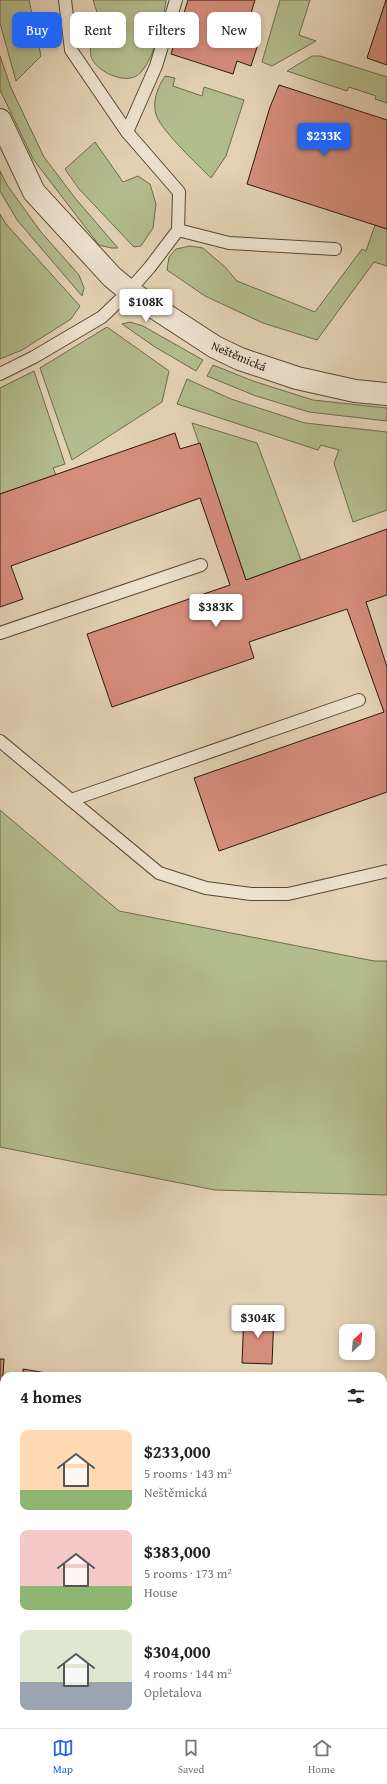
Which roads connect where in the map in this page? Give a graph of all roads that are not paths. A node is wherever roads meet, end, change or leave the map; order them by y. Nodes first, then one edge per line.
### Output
1 (65, 0) edge
2 (176, 0) edge
3 (0, 120) edge
4 (127, 132) junction
5 (178, 230) junction
6 (336, 249) dead end
7 (129, 291) junction
8 (0, 374) edge
9 (387, 394) edge
10 (201, 565) dead end
11 (0, 633) edge
12 (359, 700) dead end
13 (0, 741) edge
14 (71, 800) junction
15 (387, 871) edge

1 - 4 lane
2 - 4 lane
3 - 7 street, Neštěmická
4 - 5 lane
5 - 6 lane
5 - 7 lane
7 - 8 lane
7 - 9 street, Neštěmická
10 - 11 lane
12 - 14 lane
13 - 14 lane
14 - 15 lane

